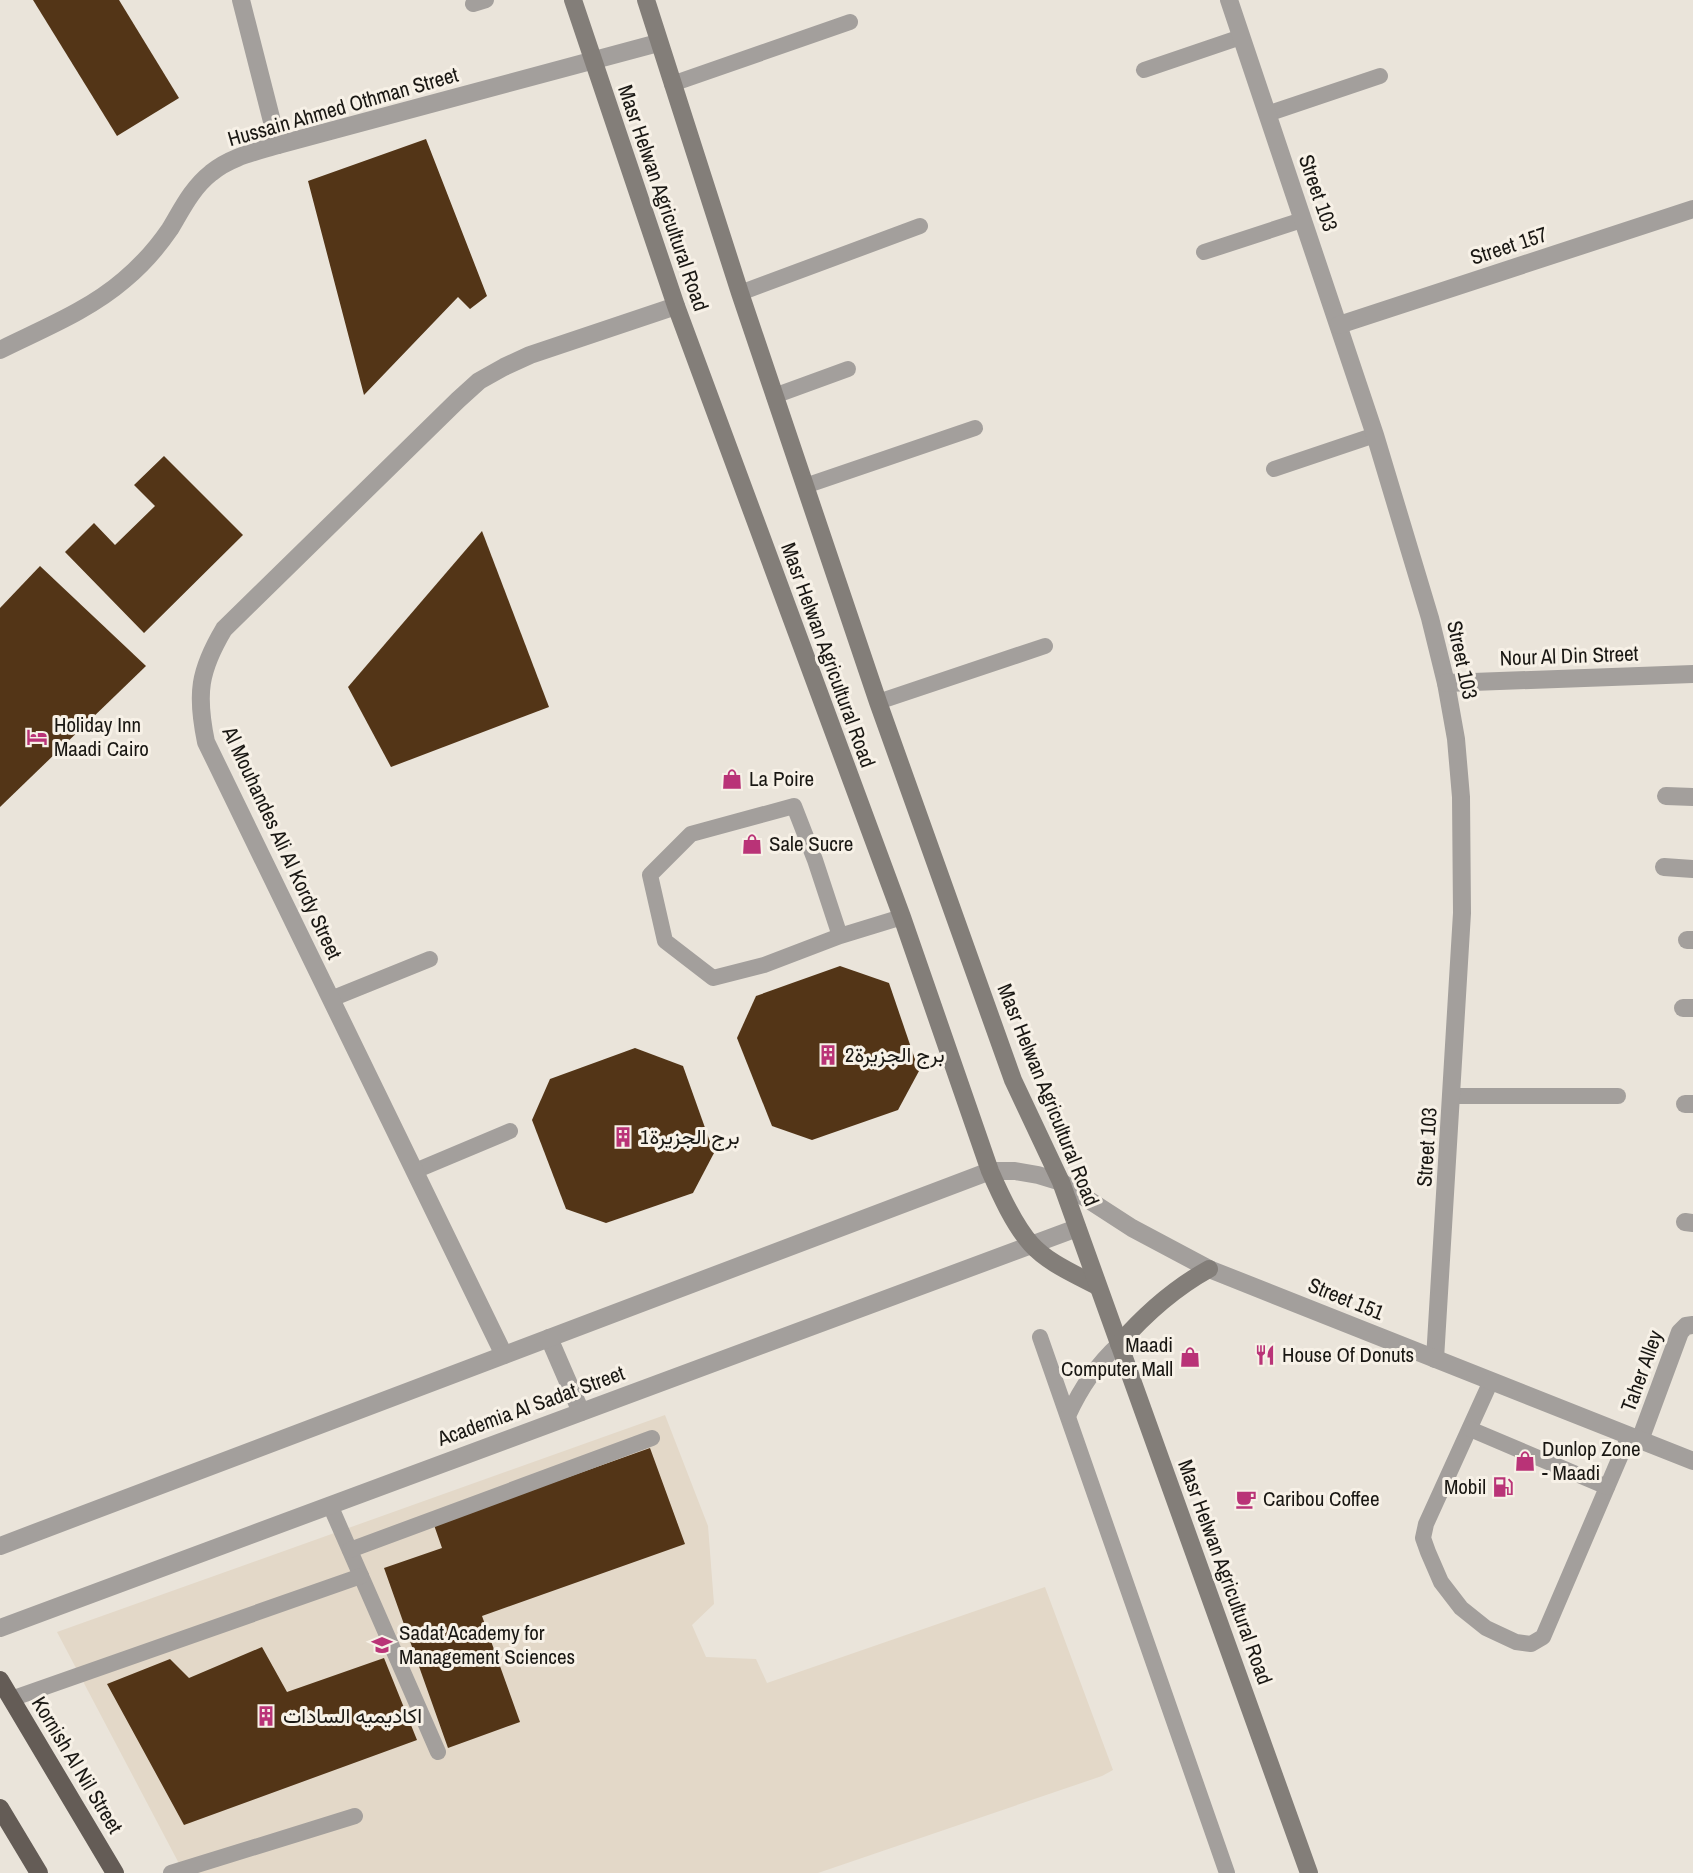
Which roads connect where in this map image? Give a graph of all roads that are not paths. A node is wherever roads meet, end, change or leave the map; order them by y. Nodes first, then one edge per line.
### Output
1 (241, 0) edge
2 (573, 0) edge
3 (646, 0) edge
4 (1229, 0) edge
5 (850, 22) dead end
6 (1241, 37) junction
7 (658, 43) junction
8 (593, 61) junction
9 (1144, 70) dead end
10 (1380, 75) dead end
11 (672, 84) junction
12 (1267, 114) junction
13 (278, 146) junction
14 (1693, 209) edge
15 (1302, 219) junction
16 (920, 226) dead end
17 (1204, 252) dead end
18 (740, 293) junction
19 (676, 306) junction
20 (1339, 324) junction
21 (0, 350) edge
22 (848, 369) dead end
23 (774, 396) junction
24 (975, 428) dead end
25 (1375, 435) junction
26 (1274, 469) dead end
27 (805, 486) junction
28 (1045, 646) dead end
29 (1693, 674) edge
30 (1446, 683) junction
31 (878, 702) junction
32 (1666, 796) dead end
33 (1693, 797) edge
34 (1664, 867) dead end
35 (1693, 869) edge
36 (902, 917) junction
37 (840, 936) junction
38 (430, 959) dead end
39 (331, 999) junction
40 (1453, 1096) junction
41 (1618, 1096) dead end
42 (510, 1131) dead end
43 (415, 1171) junction
44 (990, 1171) junction
45 (1061, 1182) junction
46 (1077, 1227) junction
47 (1031, 1244) junction
48 (1209, 1269) junction
49 (1097, 1286) junction
50 (1693, 1325) edge
51 (1040, 1337) dead end
52 (549, 1338) junction
53 (1119, 1344) junction
54 (504, 1355) junction
55 (1435, 1359) junction
56 (1491, 1381) junction
57 (580, 1412) junction
58 (1068, 1416) junction
59 (1470, 1429) junction
60 (652, 1438) dead end
61 (1634, 1438) junction
62 (1693, 1461) edge
63 (1607, 1487) junction
64 (330, 1505) junction
65 (0, 1546) edge
66 (350, 1550) junction
67 (361, 1576) junction
68 (0, 1628) edge
69 (0, 1680) edge
70 (11, 1699) junction
71 (438, 1752) dead end
72 (0, 1808) edge
73 (356, 1816) dead end
74 (39, 1873) edge
75 (116, 1873) edge
76 (171, 1873) edge
77 (1227, 1873) edge
78 (1309, 1873) edge

1 - 13 street
2 - 8 main road, Masr Helwan Agricultural Road
3 - 7 main road, Masr Helwan Agricultural Road
4 - 6 street, Street 103
5 - 11 lane
6 - 9 lane
6 - 12 street, Street 103
7 - 8 street, Hussain Ahmed Othman Street
7 - 11 main road, Masr Helwan Agricultural Road
8 - 13 street, Hussain Ahmed Othman Street
8 - 19 main road, Masr Helwan Agricultural Road
10 - 12 lane
11 - 18 main road, Masr Helwan Agricultural Road
12 - 15 street, Street 103
13 - 21 street, Hussain Ahmed Othman Street
14 - 20 street, Street 157
15 - 17 lane
15 - 20 street, Street 103
16 - 18 lane
18 - 23 main road, Masr Helwan Agricultural Road
19 - 36 main road, Masr Helwan Agricultural Road
19 - 39 street, Al Mouhandes Ali Al Kordy Street
20 - 25 street, Street 103
22 - 23 lane
23 - 27 main road, Masr Helwan Agricultural Road
24 - 27 lane
25 - 26 lane
25 - 30 street, Street 103
27 - 31 main road, Masr Helwan Agricultural Road
28 - 31 lane
29 - 30 street, Nour Al Din Street
30 - 40 street, Street 103
31 - 45 main road, Masr Helwan Agricultural Road
32 - 33 street
34 - 35 street
36 - 37 lane
36 - 44 main road, Masr Helwan Agricultural Road
37 - 37 lane
38 - 39 lane
39 - 43 street, Al Mouhandes Ali Al Kordy Street
40 - 41 lane
40 - 55 street, Street 103
42 - 43 lane
43 - 54 street, Al Mouhandes Ali Al Kordy Street
44 - 45 street, Street 151
44 - 47 main road, Masr Helwan Agricultural Road
44 - 52 street
45 - 46 main road, Masr Helwan Agricultural Road
45 - 48 street, Street 151
46 - 47 street, Academia Al Sadat Street
46 - 49 main road, Masr Helwan Agricultural Road
47 - 49 main road, Masr Helwan Agricultural Road
47 - 57 street, Academia Al Sadat Street
48 - 53 main road
48 - 55 street, Street 151
49 - 53 main road, Masr Helwan Agricultural Road
50 - 61 street, Taher Alley
51 - 58 lane
52 - 54 street
52 - 57 street
53 - 58 lane
53 - 78 main road, Masr Helwan Agricultural Road
54 - 65 street
55 - 56 street, Street 151
56 - 59 lane
56 - 61 street, Street 151
57 - 64 street, Academia Al Sadat Street
58 - 77 lane
59 - 63 lane
59 - 63 lane
60 - 66 lane
61 - 62 street, Street 151
61 - 63 lane
64 - 66 lane
64 - 68 street, Academia Al Sadat Street
66 - 67 lane
67 - 70 lane
67 - 71 lane
69 - 70 highway, Kornish Al Nil Street
70 - 75 highway, Kornish Al Nil Street
72 - 74 highway
73 - 76 lane

